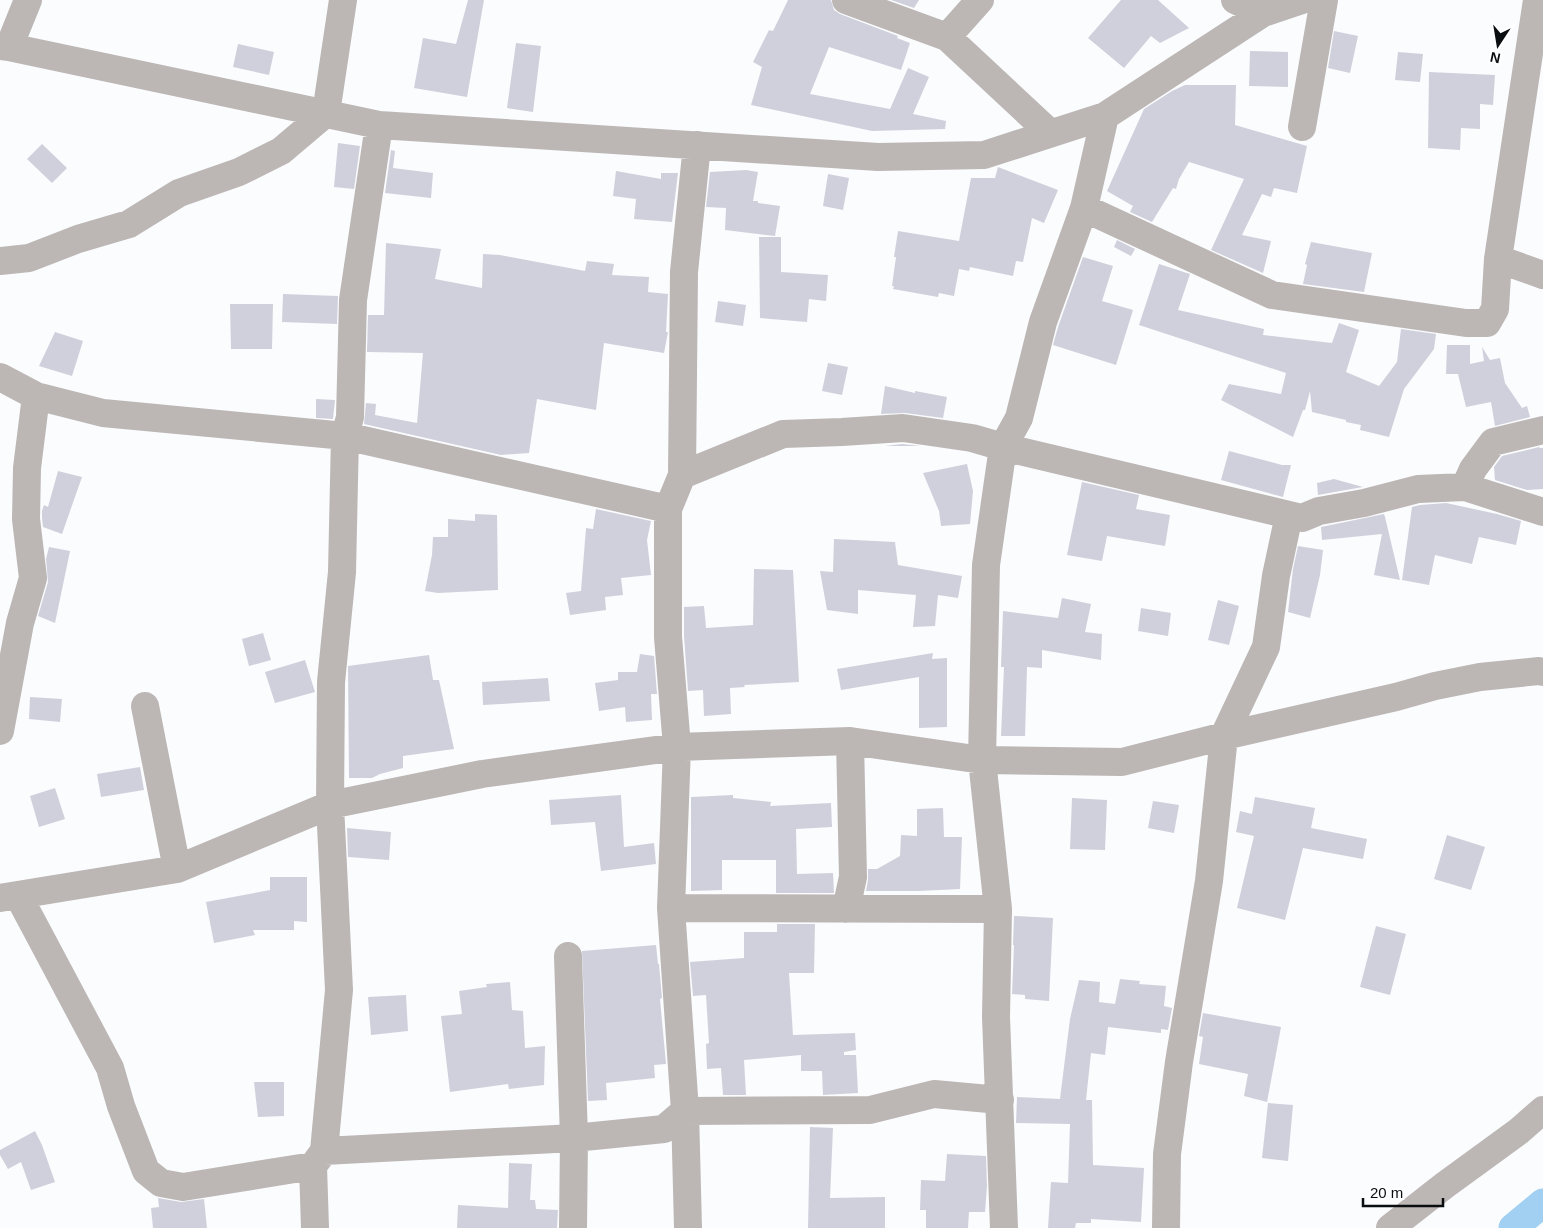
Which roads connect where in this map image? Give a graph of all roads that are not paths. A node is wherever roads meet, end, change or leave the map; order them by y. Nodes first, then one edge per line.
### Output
1 (28, 0) edge
2 (343, 0) edge
3 (846, 0) edge
4 (980, 0) edge
5 (1235, 0) edge
6 (1302, 0) edge
7 (1324, 0) edge
8 (1538, 0) edge
9 (1264, 13) junction
10 (947, 37) junction
11 (5, 46) edge
12 (326, 113) junction
13 (1105, 116) junction
14 (379, 124) junction
15 (1302, 127) dead end
16 (1050, 133) junction
17 (697, 145) junction
18 (1084, 208) junction
19 (1498, 259) junction
20 (0, 261) edge
21 (1543, 275) edge
22 (0, 377) edge
23 (36, 396) junction
24 (1543, 430) edge
25 (345, 436) junction
26 (1003, 447) junction
27 (682, 475) junction
28 (1465, 487) junction
29 (668, 509) junction
30 (1543, 512) edge
31 (1289, 515) junction
32 (10, 621) edge
33 (1543, 672) edge
34 (145, 706) dead end
35 (0, 731) edge
36 (1224, 736) junction
37 (850, 742) junction
38 (676, 746) junction
39 (982, 760) junction
40 (330, 805) junction
41 (177, 869) junction
42 (9, 896) edge
43 (671, 908) junction
44 (846, 909) junction
45 (998, 909) junction
46 (568, 956) dead end
47 (1000, 1100) junction
48 (1543, 1110) edge
49 (685, 1111) junction
50 (574, 1138) junction
51 (319, 1158) junction
52 (314, 1228) edge
53 (573, 1228) edge
54 (688, 1228) edge
55 (1004, 1228) edge
56 (1166, 1228) edge
57 (1390, 1228) edge

1 - 11 street
2 - 12 street
3 - 10 street
4 - 10 street
5 - 9 street
6 - 9 street
7 - 15 street
8 - 19 street
9 - 13 street
10 - 16 street
11 - 12 street
12 - 14 street
12 - 20 street
13 - 16 street
13 - 18 street
14 - 17 street
14 - 25 street
16 - 17 street
17 - 27 street
18 - 19 street
18 - 26 street
19 - 21 street
22 - 23 street
23 - 25 street
23 - 32 street
24 - 28 street
25 - 29 street
25 - 40 street
26 - 27 street
26 - 31 street
26 - 39 street
27 - 29 street
28 - 30 street
28 - 31 street
29 - 38 street
31 - 36 street
32 - 35 street
33 - 36 street
34 - 41 street
36 - 39 street
36 - 56 street
37 - 38 street
37 - 39 street
37 - 44 street
38 - 40 street
38 - 43 street
39 - 45 street
40 - 41 street
40 - 51 street
41 - 42 street
42 - 51 street
43 - 44 street
43 - 49 street
44 - 45 street
45 - 47 street
46 - 50 street
47 - 49 street
47 - 55 street
48 - 57 street
49 - 50 street
49 - 54 street
50 - 51 street
50 - 53 street
51 - 52 street

